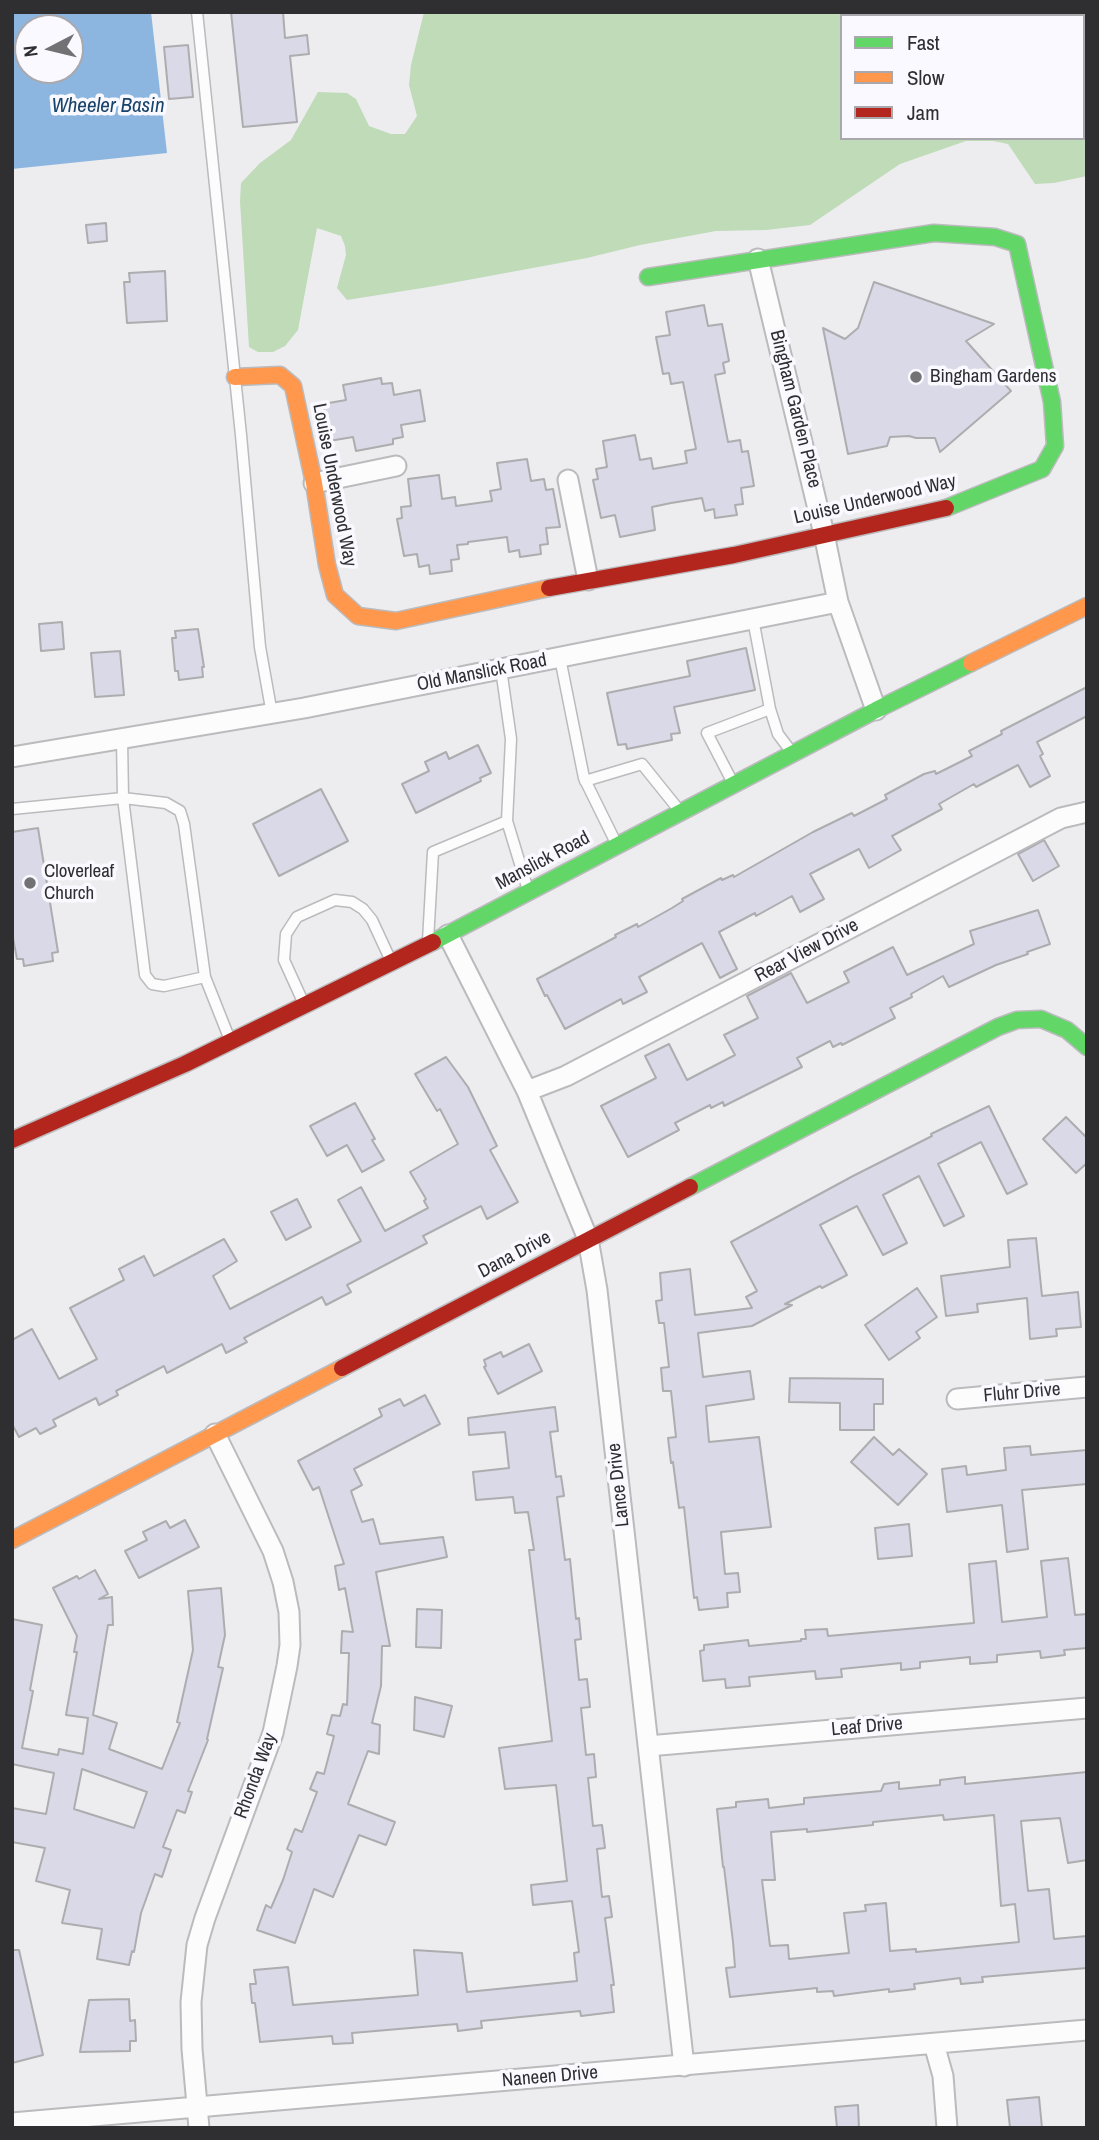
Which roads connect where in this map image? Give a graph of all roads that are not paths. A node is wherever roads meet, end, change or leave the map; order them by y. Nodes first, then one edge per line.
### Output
1 (197, 12) edge
2 (758, 258) junction
3 (648, 277) dead end
4 (235, 377) junction
5 (396, 466) dead end
6 (568, 480) dead end
7 (314, 483) junction
8 (824, 534) junction
9 (589, 580) junction
10 (838, 602) junction
11 (1087, 606) edge
12 (753, 619) junction
13 (561, 657) junction
14 (501, 669) junction
15 (770, 709) junction
16 (876, 710) junction
17 (272, 714) junction
18 (122, 739) junction
19 (793, 754) junction
20 (12, 757) edge
21 (585, 781) junction
22 (734, 785) junction
23 (123, 798) junction
24 (12, 809) edge
25 (1087, 812) edge
26 (681, 813) junction
27 (507, 821) junction
28 (617, 846) junction
29 (529, 892) junction
30 (448, 935) junction
31 (427, 945) junction
32 (391, 961) junction
33 (205, 977) junction
34 (304, 1003) junction
35 (230, 1042) junction
36 (1087, 1048) edge
37 (527, 1091) junction
38 (12, 1140) edge
39 (588, 1239) junction
40 (1087, 1387) edge
41 (957, 1399) dead end
42 (215, 1434) junction
43 (12, 1540) edge
44 (1087, 1707) edge
45 (648, 1746) junction
46 (1087, 2030) edge
47 (934, 2044) junction
48 (684, 2066) junction
49 (198, 2118) edge
50 (12, 2123) edge
51 (947, 2128) edge

1 - 4 lane
2 - 3 street, Louise Underwood Way
2 - 8 street, Bingham Garden Place
2 - 8 street, Louise Underwood Way
4 - 7 street, Louise Underwood Way
4 - 17 lane
5 - 7 street
6 - 9 street
7 - 9 street, Louise Underwood Way
8 - 9 street, Louise Underwood Way
8 - 10 street, Bingham Garden Place
10 - 12 street, Old Manslick Road
10 - 16 street
11 - 16 street, Manslick Road
12 - 13 street, Old Manslick Road
12 - 15 lane
13 - 14 street, Old Manslick Road
13 - 21 lane
14 - 17 street, Old Manslick Road
14 - 27 lane
15 - 19 lane
15 - 22 lane
16 - 19 street, Manslick Road
17 - 18 street, Old Manslick Road
18 - 20 street, Old Manslick Road
18 - 23 lane
19 - 22 street, Manslick Road
21 - 26 lane
21 - 28 lane
22 - 26 street, Manslick Road
23 - 24 lane
23 - 33 lane
23 - 33 lane
25 - 37 street, Rear View Drive
26 - 28 street, Manslick Road
27 - 29 lane
27 - 31 lane
28 - 29 street, Manslick Road
29 - 30 street, Manslick Road
30 - 31 street, Manslick Road
30 - 37 street, Lance Drive
31 - 32 street, Manslick Road
32 - 34 street, Manslick Road
32 - 34 lane
33 - 35 lane
34 - 35 street, Manslick Road
35 - 38 street, Manslick Road
36 - 39 street, Dana Drive
37 - 39 street, Lance Drive
39 - 42 street, Dana Drive
39 - 45 street, Lance Drive
40 - 41 street, Fluhr Drive
42 - 43 street, Dana Drive
42 - 49 street, Rhonda Way
44 - 45 street, Leaf Drive
45 - 48 street, Lance Drive
46 - 47 street, Naneen Drive
47 - 48 street, Naneen Drive
47 - 51 street
48 - 49 street, Naneen Drive
49 - 50 street, Naneen Drive

